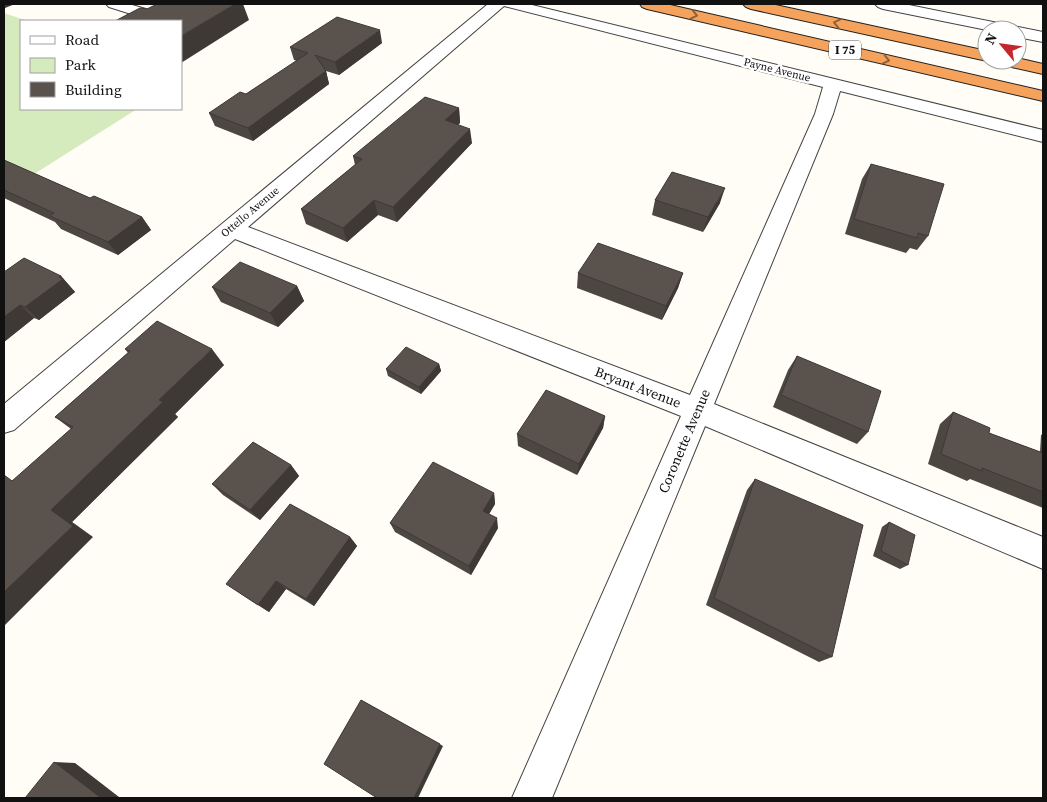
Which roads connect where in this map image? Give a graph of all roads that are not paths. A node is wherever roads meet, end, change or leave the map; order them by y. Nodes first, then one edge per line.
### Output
1 (114, 4) edge
2 (173, 4) edge
3 (497, 4) edge
4 (510, 4) edge
5 (647, 4) edge
6 (751, 4) edge
7 (883, 4) edge
8 (977, 24) edge
9 (977, 54) edge
10 (1027, 65) edge
11 (1043, 69) edge
12 (834, 84) junction
13 (1043, 96) edge
14 (1043, 136) edge
15 (231, 229) junction
16 (697, 410) junction
17 (4, 421) edge
18 (1043, 553) edge
19 (532, 798) edge

1 - 2 street
3 - 15 street, Ottello Avenue
4 - 12 street, Payne Avenue
5 -> 13 highway, I 75
9 -> 6 highway, I 75
7 - 8 street
10 - 11 highway
12 - 14 street, Payne Avenue
12 - 16 street, Coronette Avenue
15 - 16 street, Bryant Avenue
15 - 17 street, Ottello Avenue
16 - 18 street, Bryant Avenue
16 - 19 street, Coronette Avenue

